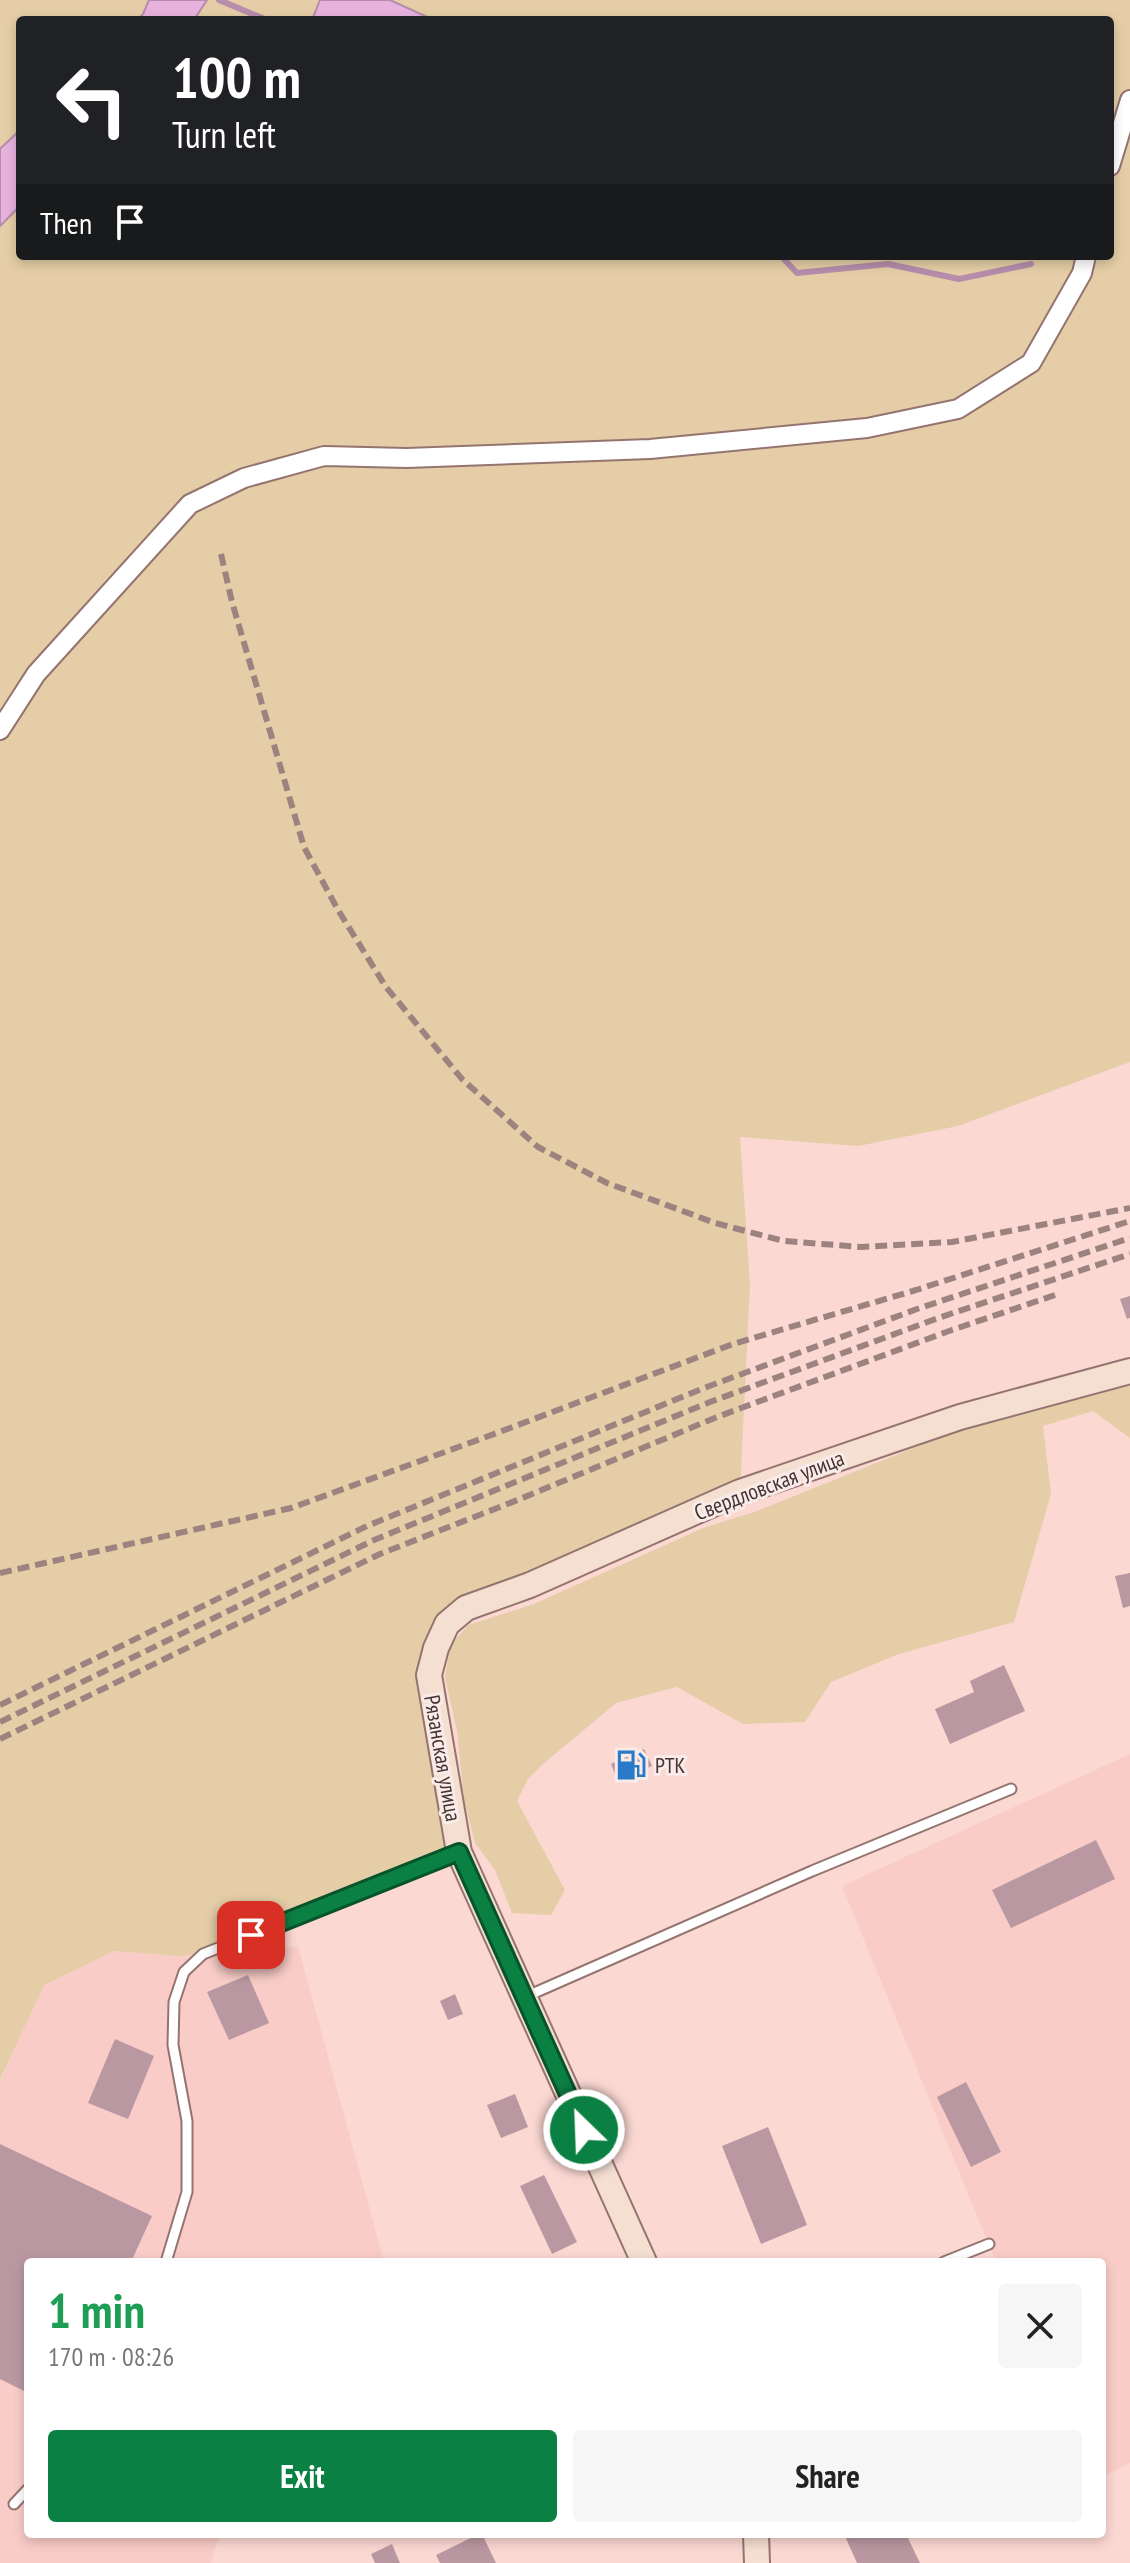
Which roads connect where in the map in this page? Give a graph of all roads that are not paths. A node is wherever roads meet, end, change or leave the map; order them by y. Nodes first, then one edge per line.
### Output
1 (1130, 100) edge
2 (1114, 153) edge
3 (1085, 260) edge
4 (0, 730) edge
5 (1130, 1371) edge
6 (436, 1648) joint
7 (1011, 1789) dead end
8 (459, 1852) junction
9 (524, 1997) junction
10 (989, 2244) dead end
11 (167, 2258) edge
12 (642, 2258) edge
13 (954, 2258) edge
14 (24, 2493) edge
15 (14, 2504) dead end
16 (756, 2538) edge
17 (757, 2563) edge

1 - 2 street
3 - 4 street
5 - 6 main road, Свердловская улица
6 - 8 main road, Рязанская улица
7 - 9 lane
8 - 9 main road, Рязанская улица
8 - 11 lane
9 - 12 main road, Рязанская улица
10 - 13 lane
14 - 15 lane
16 - 17 main road

